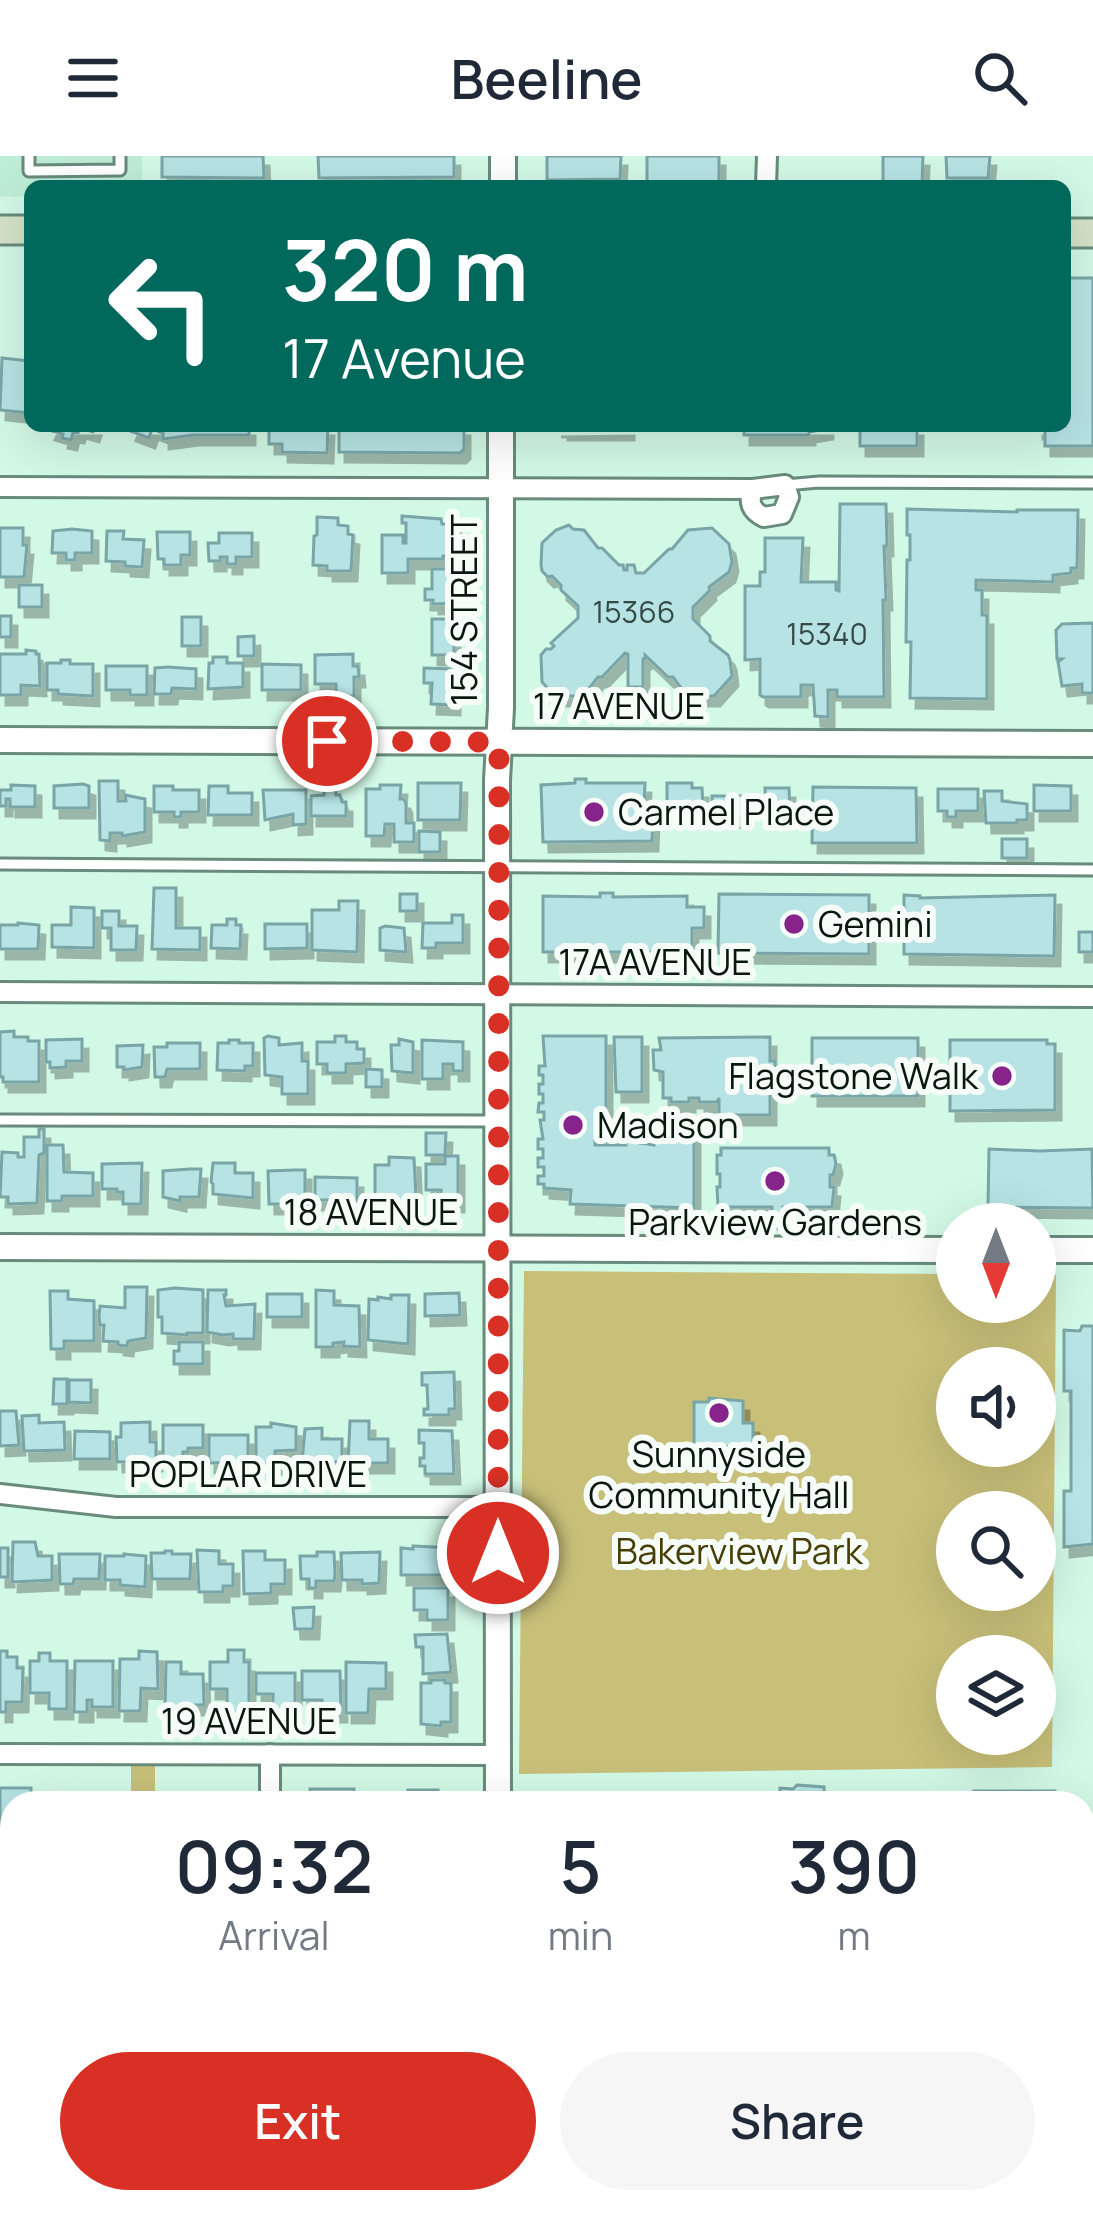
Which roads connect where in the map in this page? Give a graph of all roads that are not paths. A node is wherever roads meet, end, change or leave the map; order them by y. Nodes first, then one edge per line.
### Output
1 (29, 156) edge
2 (76, 156) edge
3 (120, 156) edge
4 (76, 171) junction
5 (501, 432) edge
6 (1093, 483) edge
7 (784, 485) junction
8 (0, 488) edge
9 (500, 488) junction
10 (753, 489) junction
11 (0, 740) edge
12 (499, 742) junction
13 (1093, 744) edge
14 (0, 864) edge
15 (497, 868) junction
16 (1093, 870) edge
17 (0, 992) edge
18 (497, 994) junction
19 (1093, 997) edge
20 (0, 1120) edge
21 (497, 1121) junction
22 (0, 1246) edge
23 (497, 1248) junction
24 (936, 1250) edge
25 (1056, 1250) edge
26 (1093, 1250) edge
27 (0, 1494) edge
28 (497, 1507) junction
29 (0, 1754) edge
30 (270, 1754) junction
31 (498, 1755) junction
32 (270, 1791) edge
33 (498, 1791) edge

1 - 4 lane
2 - 4 lane
3 - 4 lane
5 - 9 street, 154 STREET
6 - 7 lane
7 - 10 street
7 - 10 street
8 - 9 street
9 - 10 street
9 - 12 street, 154 STREET
11 - 12 street, 17 AVENUE
12 - 13 street, 17 AVENUE
12 - 15 street, 154 STREET
14 - 15 lane
15 - 16 lane
15 - 18 street, 154 STREET
17 - 18 street, 17A AVENUE
18 - 19 street, 17A AVENUE
18 - 21 street, 154 STREET
20 - 21 lane
21 - 23 street, 154 STREET
22 - 23 street, 18 AVENUE
23 - 24 street, 18 AVENUE
23 - 28 street, 154 STREET
25 - 26 street
27 - 28 street, POPLAR DRIVE
28 - 31 street, 154 STREET
29 - 30 street, 19 AVENUE
30 - 31 street, 19 AVENUE
30 - 32 street
31 - 33 street, 154 STREET

